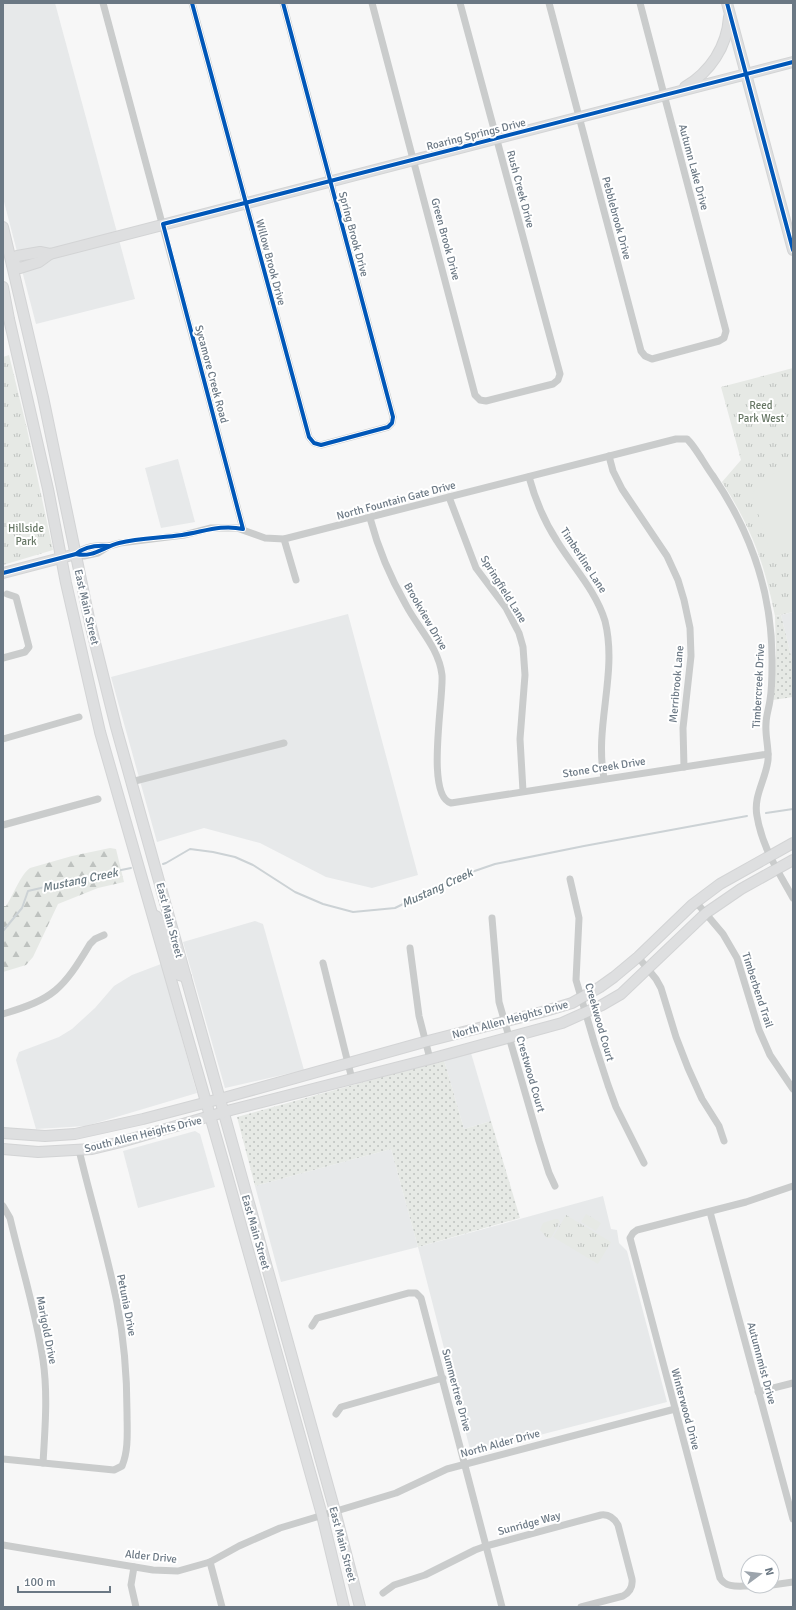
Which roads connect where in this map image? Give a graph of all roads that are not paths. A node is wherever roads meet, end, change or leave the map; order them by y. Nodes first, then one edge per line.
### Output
1 (103, 3) edge
2 (192, 3) edge
3 (283, 3) edge
4 (372, 3) edge
5 (460, 3) edge
6 (549, 3) edge
7 (640, 3) edge
8 (728, 7) edge
9 (793, 62) edge
10 (746, 74) junction
11 (679, 91) junction
12 (664, 95) junction
13 (579, 117) junction
14 (496, 138) junction
15 (414, 159) junction
16 (330, 181) junction
17 (246, 202) junction
18 (163, 224) junction
19 (3, 227) edge
20 (793, 250) edge
21 (8, 266) edge
22 (3, 287) edge
23 (725, 336) joint
24 (558, 380) joint
25 (392, 423) joint
26 (49, 426) junction
27 (35, 430) junction
28 (687, 439) joint
29 (609, 456) junction
30 (529, 477) junction
31 (449, 498) junction
32 (370, 518) junction
33 (242, 529) junction
34 (284, 539) junction
35 (76, 554) junction
36 (62, 558) junction
37 (3, 573) edge
38 (296, 580) dead end
39 (7, 594) dead end
40 (3, 658) edge
41 (79, 717) dead end
42 (3, 739) edge
43 (284, 743) dead end
44 (768, 754) junction
45 (684, 767) junction
46 (604, 778) junction
47 (131, 782) junction
48 (523, 791) junction
49 (98, 799) dead end
50 (445, 800) joint
51 (3, 825) edge
52 (793, 843) edge
53 (769, 856) junction
54 (793, 860) edge
55 (777, 869) junction
56 (570, 879) dead end
57 (793, 898) edge
58 (696, 902) junction
59 (151, 910) junction
60 (706, 914) junction
61 (492, 918) dead end
62 (104, 935) dead end
63 (410, 948) dead end
64 (638, 957) junction
65 (323, 963) dead end
66 (648, 969) junction
67 (186, 977) junction
68 (171, 980) junction
69 (581, 998) junction
70 (586, 1013) junction
71 (3, 1014) edge
72 (504, 1022) junction
73 (203, 1037) junction
74 (509, 1038) junction
75 (424, 1042) junction
76 (430, 1059) junction
77 (348, 1063) junction
78 (352, 1079) junction
79 (793, 1089) edge
80 (220, 1100) junction
81 (207, 1103) junction
82 (224, 1112) junction
83 (211, 1116) junction
84 (3, 1133) edge
85 (76, 1134) junction
86 (724, 1140) dead end
87 (3, 1149) edge
88 (79, 1150) junction
89 (644, 1163) dead end
90 (556, 1186) dead end
91 (793, 1188) edge
92 (3, 1206) edge
93 (710, 1212) junction
94 (264, 1261) junction
95 (252, 1265) junction
96 (312, 1326) dead end
97 (276, 1349) junction
98 (443, 1378) junction
99 (793, 1384) edge
100 (758, 1392) junction
101 (675, 1409) junction
102 (336, 1414) dead end
103 (308, 1415) junction
104 (3, 1460) edge
105 (43, 1463) junction
106 (465, 1463) junction
107 (335, 1511) junction
108 (322, 1515) junction
109 (793, 1519) edge
110 (3, 1545) edge
111 (486, 1546) junction
112 (210, 1562) junction
113 (134, 1567) junction
114 (793, 1582) edge
115 (780, 1584) edge
116 (740, 1586) edge
117 (383, 1593) dead end
118 (136, 1607) edge
119 (222, 1607) edge
120 (344, 1607) edge
121 (360, 1607) edge
122 (502, 1607) edge
123 (581, 1607) edge

1 - 18 street, Sycamore Creek Road
2 - 17 street, Willow Brook Drive
3 - 16 street, Spring Brook Drive
4 - 15 street, Green Brook Drive
5 - 14 street, Rush Creek Drive
6 - 13 street, Pebblebrook Drive
7 - 12 street, Autumn Lake Drive
8 - 10 main road
8 - 11 main road
9 - 10 main road, Roaring Springs Drive
10 - 11 main road, Roaring Springs Drive
10 - 20 main road
11 - 12 main road, Roaring Springs Drive
12 - 13 main road, Roaring Springs Drive
12 - 23 street, Autumn Lake Drive
13 - 14 main road, Roaring Springs Drive
13 - 23 street, Pebblebrook Drive
14 - 15 main road, Roaring Springs Drive
14 - 24 street, Rush Creek Drive
15 - 16 main road, Roaring Springs Drive
15 - 24 street, Green Brook Drive
16 - 17 main road, Roaring Springs Drive
16 - 25 street, Spring Brook Drive
17 - 18 main road, Roaring Springs Drive
17 - 25 street, Willow Brook Drive
18 - 21 main road, Roaring Springs Drive
18 - 33 street, Sycamore Creek Road
19 - 21 main road, East Main Street
21 - 26 main road, East Main Street
22 - 27 main road, East Main Street
26 - 27 main road
26 - 35 main road, East Main Street
27 - 36 main road, East Main Street
28 - 29 street, North Fountain Gate Drive
28 - 44 street, Timbercreek Drive
29 - 30 street, North Fountain Gate Drive
29 - 45 street, Merribrook Lane
30 - 31 street, North Fountain Gate Drive
30 - 46 street, Timberline Lane
31 - 32 street, North Fountain Gate Drive
31 - 48 street, Springfield Lane
32 - 34 street, North Fountain Gate Drive
32 - 50 street, Brookview Drive
33 - 34 street, North Fountain Gate Drive
33 - 35 street, North Fountain Gate Drive
34 - 38 street
35 - 36 main road
35 - 47 main road, East Main Street
36 - 37 main road
36 - 59 main road, East Main Street
39 - 40 street
41 - 42 street
43 - 47 street
44 - 45 street, Stone Creek Drive
44 - 53 street, Timbercreek Drive
45 - 46 street, Stone Creek Drive
46 - 48 street, Stone Creek Drive
47 - 67 main road, East Main Street
48 - 50 street, Stone Creek Drive
49 - 51 street
52 - 53 main road, North Allen Heights Drive
53 - 55 street, Timbercreek Drive
53 - 58 main road, North Allen Heights Drive
54 - 55 main road, North Allen Heights Drive
55 - 57 street, Timbercreek Drive
55 - 60 main road, North Allen Heights Drive
56 - 69 street, Creekwood Court
58 - 60 street, Timberbend Trail
58 - 64 main road, North Allen Heights Drive
59 - 67 main road
59 - 68 main road, East Main Street
60 - 66 main road, North Allen Heights Drive
60 - 79 street, Timberbend Trail
61 - 72 street, Crestwood Court
62 - 71 street
63 - 75 street
64 - 66 street
64 - 69 main road, North Allen Heights Drive
65 - 77 street
66 - 70 main road, North Allen Heights Drive
66 - 86 street
67 - 73 main road, East Main Street
68 - 73 main road
68 - 81 main road, East Main Street
69 - 70 street, Creekwood Court
69 - 72 main road, North Allen Heights Drive
70 - 74 main road, North Allen Heights Drive
70 - 89 street, Creekwood Court
72 - 74 street, Crestwood Court
72 - 75 main road, North Allen Heights Drive
73 - 80 main road, East Main Street
74 - 76 main road, North Allen Heights Drive
74 - 90 street, Crestwood Court
75 - 76 street
75 - 77 main road, North Allen Heights Drive
76 - 78 main road, North Allen Heights Drive
77 - 78 street
77 - 80 main road, North Allen Heights Drive
78 - 82 main road, North Allen Heights Drive
80 - 81 main road, North Allen Heights Drive
80 - 82 main road, East Main Street
81 - 83 main road, East Main Street
81 - 85 main road, South Allen Heights Drive
82 - 83 main road, North Allen Heights Drive
82 - 94 main road, East Main Street
83 - 88 main road, South Allen Heights Drive
83 - 95 main road, East Main Street
84 - 85 main road, South Allen Heights Drive
85 - 88 main road
87 - 88 main road, South Allen Heights Drive
88 - 105 street, Petunia Drive
91 - 93 street
92 - 105 street, Marigold Drive
93 - 100 street, Autumnmist Drive
93 - 101 street, Winterwood Drive
94 - 95 main road
94 - 103 main road, East Main Street
95 - 97 main road, East Main Street
96 - 98 street, Summertree Drive
97 - 103 main road
97 - 108 main road, East Main Street
98 - 102 street
98 - 106 street, Summertree Drive
99 - 100 street
100 - 109 street, Autumnmist Drive
101 - 106 street, North Alder Drive
101 - 116 street, Winterwood Drive
103 - 107 main road, East Main Street
104 - 105 street
106 - 107 street, North Alder Drive
106 - 111 street, Summertree Drive
107 - 108 street, Alder Drive
107 - 121 main road, East Main Street
108 - 112 street, Alder Drive
108 - 120 main road, East Main Street
110 - 113 street, Alder Drive
111 - 117 street, Sunridge Way
111 - 122 street, Summertree Drive
111 - 123 street, Sunridge Way
112 - 113 street, Alder Drive
112 - 119 street
113 - 118 street
114 - 115 street

